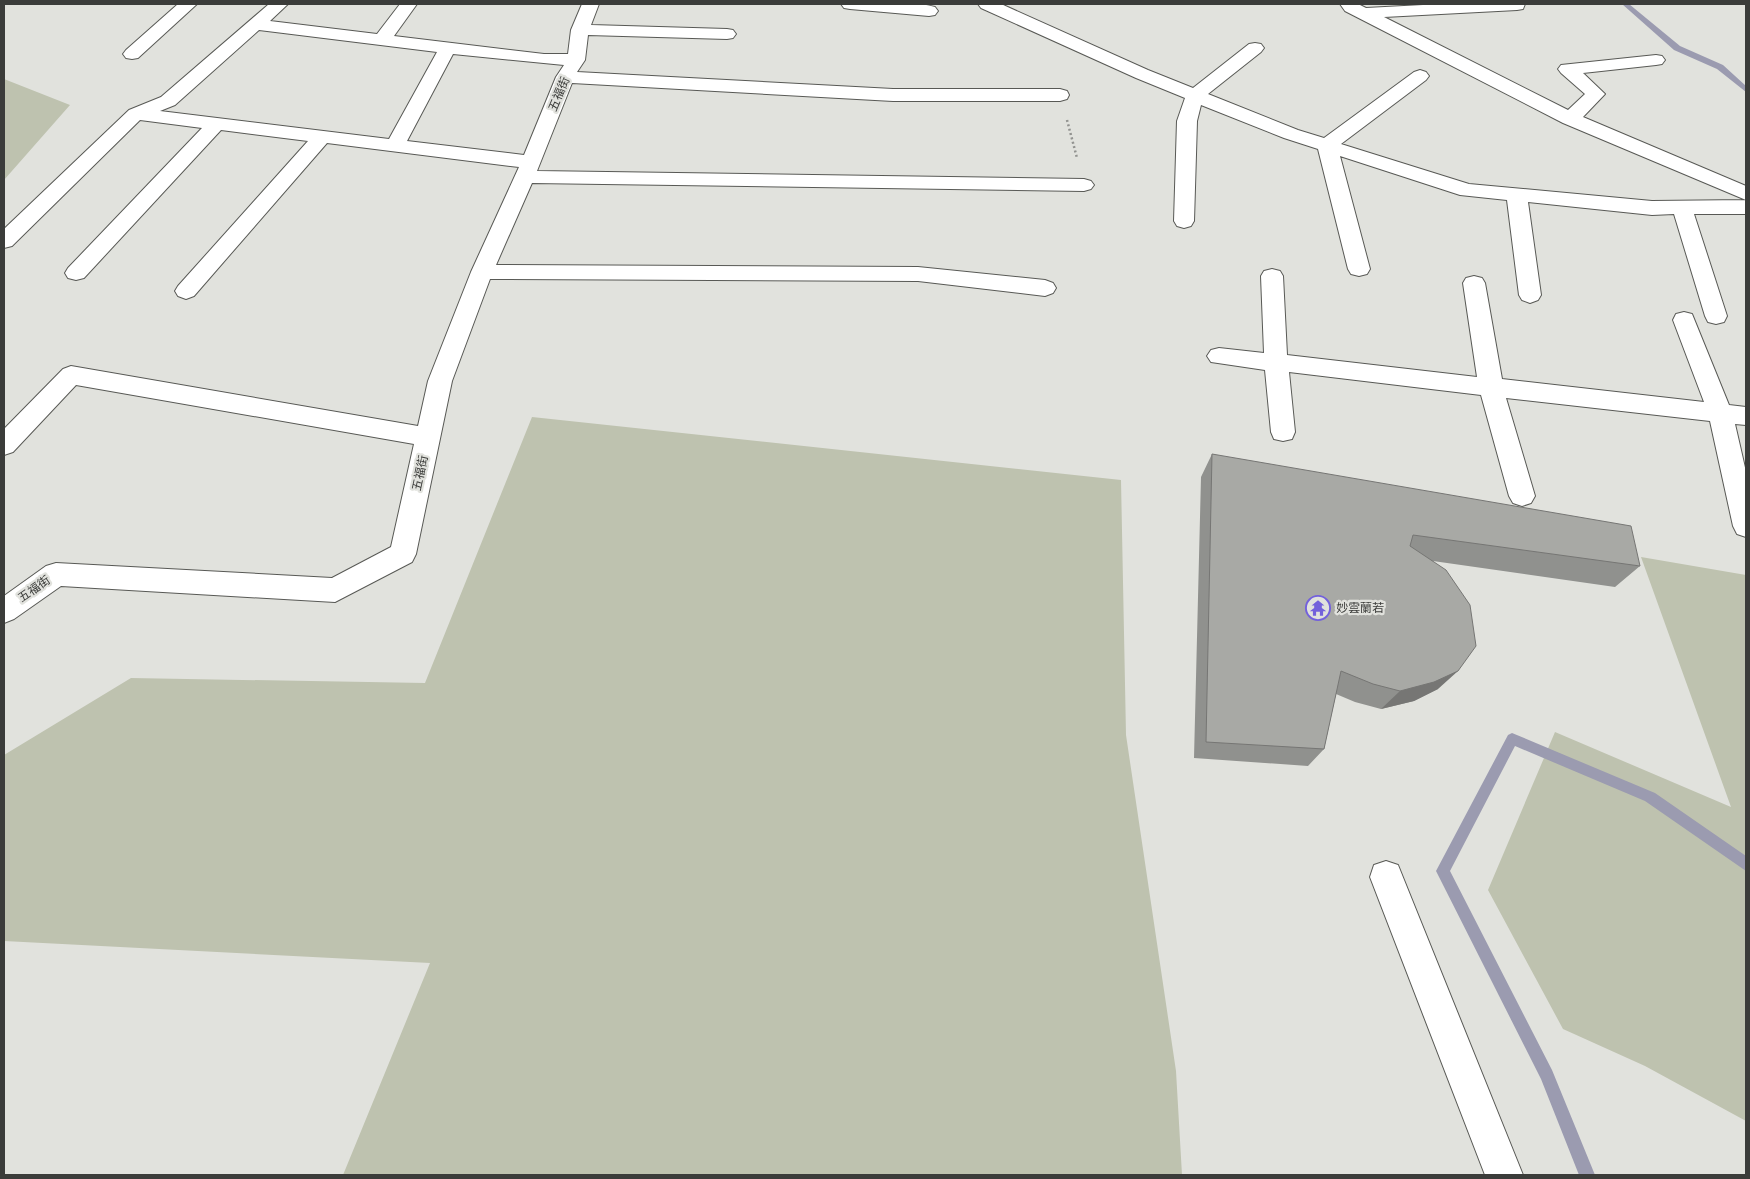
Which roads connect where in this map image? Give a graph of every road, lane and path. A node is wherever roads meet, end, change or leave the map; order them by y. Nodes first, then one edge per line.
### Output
1 (188, 4) edge
2 (279, 4) edge
3 (409, 4) edge
4 (591, 4) edge
5 (850, 4) edge
6 (987, 4) edge
7 (1517, 5) edge
8 (1356, 8) edge
9 (929, 11) dead end
10 (256, 25) junction
11 (580, 30) junction
12 (727, 34) dead end
13 (382, 39) junction
14 (448, 47) junction
15 (1254, 48) dead end
16 (132, 54) dead end
17 (1656, 60) dead end
18 (570, 68) junction
19 (1420, 76) dead end
20 (1060, 96) joint
21 (1195, 96) junction
22 (136, 114) junction
23 (1570, 119) junction
24 (217, 123) junction
25 (322, 137) junction
26 (1327, 145) junction
27 (395, 146) junction
28 (527, 170) junction
29 (1084, 186) joint
30 (1746, 194) edge
31 (1517, 195) junction
32 (1746, 207) edge
33 (1682, 208) junction
34 (1184, 221) dead end
35 (4, 241) edge
36 (1359, 269) dead end
37 (76, 272) dead end
38 (482, 272) junction
39 (1272, 276) dead end
40 (1474, 283) dead end
41 (1045, 288) dead end
42 (186, 291) dead end
43 (1530, 295) dead end
44 (1716, 316) dead end
45 (1684, 320) dead end
46 (1219, 356) dead end
47 (1276, 362) junction
48 (1491, 387) junction
49 (1720, 413) junction
50 (1746, 416) edge
51 (1283, 432) dead end
52 (428, 437) junction
53 (4, 445) edge
54 (1522, 496) dead end
55 (1746, 526) edge
56 (4, 611) edge
57 (1386, 877) dead end
58 (1504, 1175) edge

1 - 16 street
2 - 10 street
3 - 13 street
4 - 11 street, 五福街
5 - 9 street
6 - 21 street
7 - 8 street
8 - 23 street
10 - 13 street
10 - 22 street
11 - 12 street
11 - 18 street, 五福街
13 - 14 street
14 - 18 street
14 - 27 street
15 - 21 street
17 - 23 street
18 - 20 street
18 - 28 street, 五福街
19 - 26 street
20 - 29 path
21 - 26 street
21 - 34 street
22 - 24 street
22 - 35 street
23 - 30 street
24 - 25 street
24 - 37 street
25 - 27 street
25 - 42 street
26 - 31 street
26 - 36 street
27 - 28 street
28 - 29 street
28 - 38 street, 五福街
31 - 33 street
31 - 43 street
32 - 33 street
33 - 44 street
38 - 41 street
38 - 52 street, 五福街
39 - 47 street
40 - 48 street
45 - 49 street
46 - 47 street
47 - 48 street
47 - 51 street
48 - 49 street
48 - 54 street
49 - 50 street
49 - 55 street
52 - 53 street
52 - 56 street, 五福街
57 - 58 street

